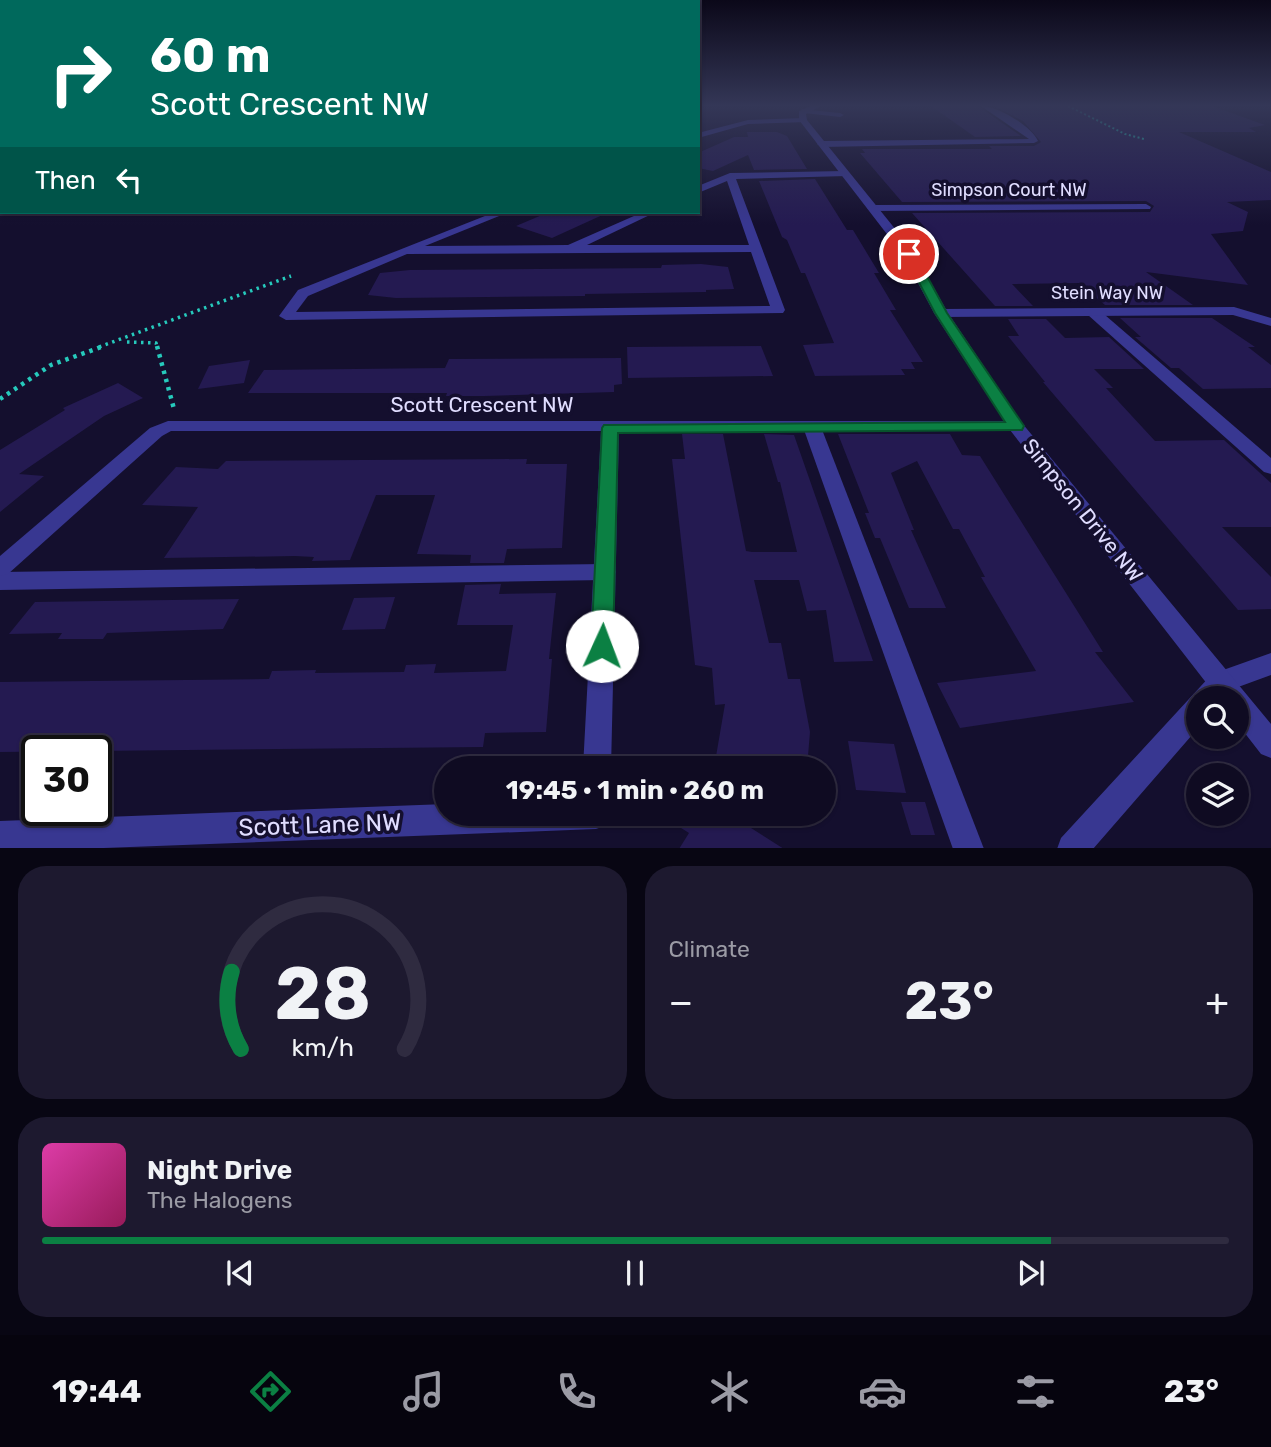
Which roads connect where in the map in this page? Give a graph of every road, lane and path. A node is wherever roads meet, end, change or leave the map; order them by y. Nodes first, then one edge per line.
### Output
1 (822, 146) edge
2 (844, 174) junction
3 (730, 176) junction
4 (700, 189) edge
5 (1146, 207) dead end
6 (872, 208) junction
7 (499, 214) edge
8 (646, 214) edge
9 (570, 248) junction
10 (756, 248) junction
11 (405, 250) junction
12 (295, 274) dead end
13 (1093, 312) junction
14 (941, 313) junction
15 (1271, 321) edge
16 (127, 342) dead end
17 (0, 399) edge
18 (169, 426) junction
19 (1016, 426) junction
20 (813, 427) junction
21 (610, 428) junction
22 (1271, 468) edge
23 (0, 568) edge
24 (605, 572) junction
25 (0, 582) edge
26 (1271, 664) edge
27 (1218, 686) edge
28 (1238, 686) edge
29 (1249, 721) edge
30 (1186, 722) edge
31 (1271, 745) edge
32 (597, 756) edge
33 (434, 820) edge
34 (0, 836) edge
35 (970, 848) edge
36 (1073, 848) edge

1 - 2 street, Simpson Drive NW
2 - 3 street
2 - 6 street, Simpson Drive NW
3 - 4 street
3 - 10 street
5 - 6 street, Simpson Court NW
6 - 14 street, Simpson Drive NW
7 - 11 street
8 - 9 street
9 - 10 street
9 - 11 street
10 - 11 street
12 - 17 path
13 - 14 street, Stein Way NW
13 - 15 street, Stein Way NW
13 - 22 street
14 - 19 street, Simpson Drive NW
16 - 18 path
18 - 21 street, Scott Crescent NW
18 - 23 street
19 - 20 street, Scott Crescent NW
19 - 27 street, Simpson Drive NW
20 - 21 street, Scott Crescent NW
20 - 35 street
21 - 24 street
24 - 25 street
24 - 32 street
26 - 28 street
29 - 31 street, Simpson Drive NW
30 - 36 street
33 - 34 street, Scott Lane NW

